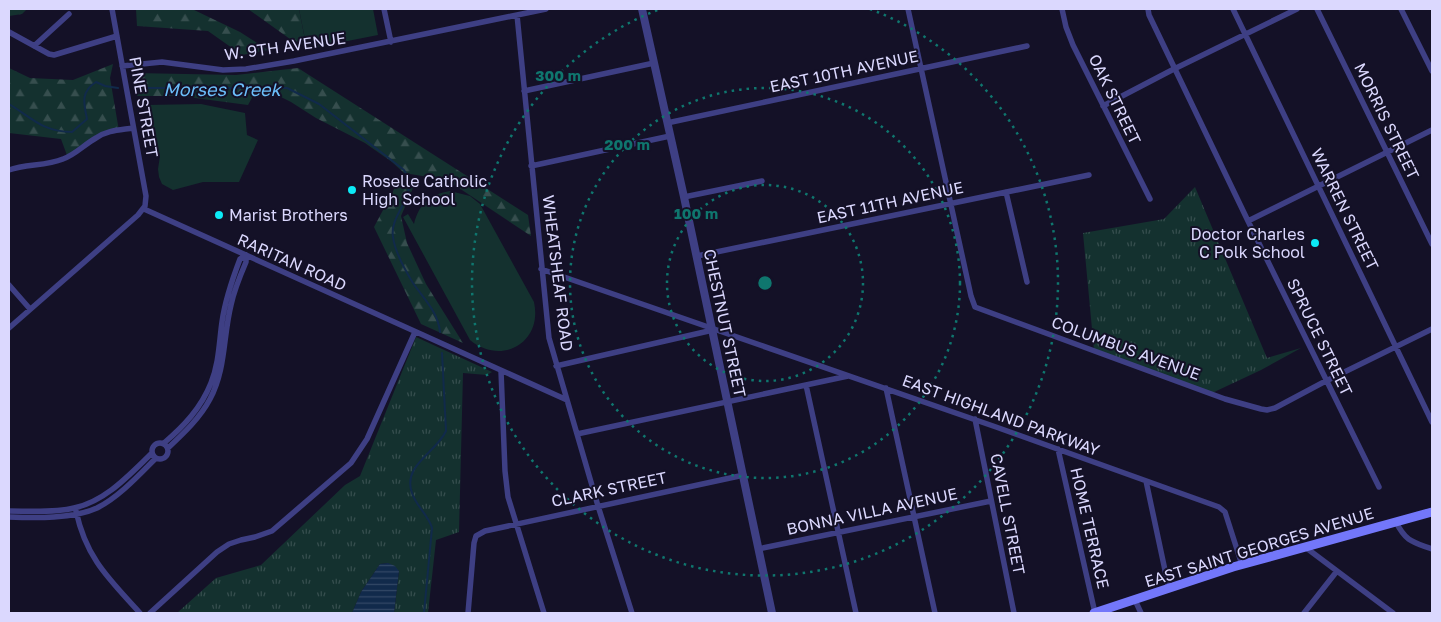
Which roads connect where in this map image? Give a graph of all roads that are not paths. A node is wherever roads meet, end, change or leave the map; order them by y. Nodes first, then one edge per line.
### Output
1 (112, 9) edge
2 (384, 9) edge
3 (546, 9) edge
4 (642, 9) edge
5 (908, 9) edge
6 (1062, 9) edge
7 (1148, 9) edge
8 (1233, 9) edge
9 (1297, 9) edge
10 (1317, 9) edge
11 (1401, 9) edge
12 (69, 14) dead end
13 (518, 15) junction
14 (9, 32) edge
15 (1245, 34) junction
16 (117, 36) junction
17 (391, 42) junction
18 (34, 46) junction
19 (1027, 46) dead end
20 (654, 63) junction
21 (122, 66) junction
22 (921, 68) junction
23 (1175, 68) junction
24 (1432, 71) edge
25 (524, 91) junction
26 (1103, 106) junction
27 (667, 123) junction
28 (134, 128) junction
29 (1432, 130) edge
30 (670, 136) junction
31 (1387, 152) junction
32 (532, 166) junction
33 (9, 170) edge
34 (1089, 175) dead end
35 (762, 181) dead end
36 (1319, 187) junction
37 (1006, 192) junction
38 (684, 197) junction
39 (1150, 199) dead end
40 (950, 204) junction
41 (144, 209) junction
42 (1248, 221) junction
43 (1432, 244) edge
44 (246, 256) junction
45 (697, 256) junction
46 (541, 269) junction
47 (1027, 282) dead end
48 (9, 285) edge
49 (30, 309) junction
50 (9, 328) edge
51 (1432, 329) edge
52 (713, 330) junction
53 (414, 332) junction
54 (1396, 347) junction
55 (556, 366) junction
56 (501, 371) junction
57 (850, 376) junction
58 (1327, 380) junction
59 (806, 385) junction
60 (886, 388) junction
61 (567, 400) junction
62 (727, 402) junction
63 (975, 419) junction
64 (1432, 422) edge
65 (577, 434) junction
66 (166, 446) junction
67 (1058, 449) junction
68 (154, 456) junction
69 (744, 475) junction
70 (1146, 481) junction
71 (1379, 486) dead end
72 (991, 501) junction
73 (598, 506) junction
74 (9, 511) edge
75 (76, 511) junction
76 (1432, 512) edge
77 (913, 516) junction
78 (9, 517) edge
79 (1396, 522) junction
80 (516, 524) junction
81 (838, 532) junction
82 (1305, 548) junction
83 (758, 549) junction
84 (1432, 549) edge
85 (1242, 565) junction
86 (1337, 571) junction
87 (1169, 589) junction
88 (1135, 600) junction
89 (140, 613) edge
90 (150, 613) edge
91 (468, 613) edge
92 (544, 613) edge
93 (632, 613) edge
94 (772, 613) edge
95 (856, 613) edge
96 (935, 613) edge
97 (1014, 613) edge
98 (1094, 613) edge
99 (1141, 613) edge
100 (1304, 613) edge
101 (1393, 613) edge

1 - 16 street, PINE STREET
2 - 17 street
3 - 13 street, W. 9TH AVENUE
4 - 20 street, CHESTNUT STREET
5 - 22 street
6 - 26 street, OAK STREET
7 - 23 street, SPRUCE STREET
8 - 15 street, WARREN STREET
9 - 15 street
10 - 31 street, MORRIS STREET
11 - 24 street
12 - 18 street
13 - 17 street, W. 9TH AVENUE
13 - 25 street, WHEATSHEAF ROAD
14 - 18 street
15 - 23 street
15 - 36 street, WARREN STREET
16 - 18 street
16 - 21 street, PINE STREET
17 - 21 street, W. 9TH AVENUE
19 - 22 street, EAST 10TH AVENUE
20 - 25 street
20 - 27 street, CHESTNUT STREET
21 - 28 street, PINE STREET
22 - 27 street, EAST 10TH AVENUE
22 - 40 street
23 - 26 street
23 - 42 street, SPRUCE STREET
25 - 32 street, WHEATSHEAF ROAD
26 - 39 street, OAK STREET
27 - 30 street, CHESTNUT STREET
28 - 33 street
28 - 41 street, PINE STREET
29 - 31 street
30 - 32 street
30 - 38 street, CHESTNUT STREET
31 - 36 street
31 - 43 street, MORRIS STREET
32 - 46 street, WHEATSHEAF ROAD
34 - 37 street, EAST 11TH AVENUE
35 - 38 street
36 - 42 street
36 - 54 street, WARREN STREET
37 - 40 street, EAST 11TH AVENUE
37 - 47 street
38 - 45 street, CHESTNUT STREET
40 - 45 street, EAST 11TH AVENUE
40 - 58 street, COLUMBUS AVENUE
41 - 44 street, RARITAN ROAD
41 - 49 street
42 - 58 street, SPRUCE STREET
44 - 53 street, RARITAN ROAD
44 - 66 street
45 - 52 street, CHESTNUT STREET
46 - 52 street, EAST HIGHLAND PARKWAY
46 - 55 street, WHEATSHEAF ROAD
48 - 49 street
49 - 50 street
51 - 54 street
52 - 55 street
52 - 57 street, EAST HIGHLAND PARKWAY
52 - 62 street, CHESTNUT STREET
53 - 56 street, RARITAN ROAD
53 - 90 street
54 - 58 street
54 - 64 street, WARREN STREET
55 - 61 street, WHEATSHEAF ROAD
56 - 61 street, RARITAN ROAD
56 - 80 street
57 - 59 street
57 - 60 street, EAST HIGHLAND PARKWAY
58 - 71 street, SPRUCE STREET
59 - 62 street
59 - 81 street
60 - 63 street, EAST HIGHLAND PARKWAY
60 - 77 street
61 - 65 street, WHEATSHEAF ROAD
62 - 65 street
62 - 69 street, CHESTNUT STREET
63 - 67 street, EAST HIGHLAND PARKWAY
63 - 72 street, CAVELL STREET
65 - 73 street, WHEATSHEAF ROAD
66 - 68 street
66 - 68 street
67 - 70 street, EAST HIGHLAND PARKWAY
67 - 98 street, HOME TERRACE
68 - 75 street
69 - 73 street, CLARK STREET
69 - 83 street, CHESTNUT STREET
70 - 85 street, EAST HIGHLAND PARKWAY
70 - 87 street
72 - 77 street, BONNA VILLA AVENUE
72 - 97 street, CAVELL STREET
73 - 80 street, CLARK STREET
73 - 93 street, WHEATSHEAF ROAD
74 - 75 street
75 - 78 street
75 - 89 street
76 - 79 main road, EAST SAINT GEORGES AVENUE
77 - 81 street, BONNA VILLA AVENUE
77 - 96 street
79 - 82 main road, EAST SAINT GEORGES AVENUE
79 - 84 street
80 - 91 street, CLARK STREET
80 - 92 street
81 - 83 street, BONNA VILLA AVENUE
81 - 95 street
82 - 85 main road, EAST SAINT GEORGES AVENUE
82 - 86 street
83 - 94 street, CHESTNUT STREET
85 - 87 main road, EAST SAINT GEORGES AVENUE
86 - 100 street
86 - 101 street
87 - 88 main road, EAST SAINT GEORGES AVENUE
88 - 98 main road, EAST SAINT GEORGES AVENUE
88 - 99 street

